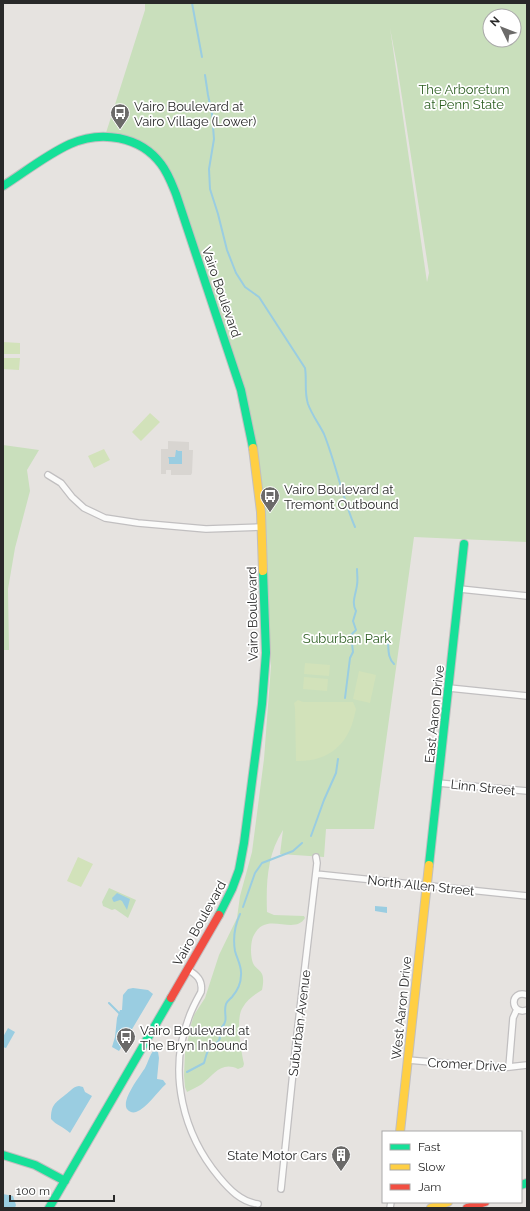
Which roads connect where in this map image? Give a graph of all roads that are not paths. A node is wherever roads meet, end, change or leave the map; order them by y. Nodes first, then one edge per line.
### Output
1 (3, 186) edge
2 (48, 475) dead end
3 (262, 527) junction
4 (464, 544) dead end
5 (460, 589) junction
6 (527, 596) edge
7 (449, 688) junction
8 (527, 696) edge
9 (438, 783) junction
10 (527, 792) edge
11 (316, 857) dead end
12 (316, 874) junction
13 (427, 886) junction
14 (527, 896) edge
15 (187, 969) junction
16 (527, 995) edge
17 (517, 1009) junction
18 (527, 1010) edge
19 (408, 1060) junction
20 (527, 1065) edge
21 (509, 1067) junction
22 (400, 1131) edge
23 (3, 1155) edge
24 (65, 1181) junction
25 (281, 1189) dead end
26 (445, 1203) edge
27 (482, 1203) edge
28 (258, 1204) dead end
29 (49, 1208) edge
30 (431, 1208) edge
31 (467, 1208) edge

1 - 3 street, Vairo Boulevard
2 - 3 street
3 - 15 street, Vairo Boulevard
4 - 5 street, East Aaron Drive
5 - 6 street
5 - 7 street, East Aaron Drive
7 - 8 street
7 - 9 street, East Aaron Drive
9 - 10 street, Linn Street
9 - 13 street, East Aaron Drive
11 - 12 street, Suburban Avenue
12 - 13 street, North Allen Street
12 - 25 street, Suburban Avenue
13 - 14 street, North Allen Street
13 - 19 street, West Aaron Drive
15 - 24 street, Vairo Boulevard
15 - 28 street
16 - 17 street
17 - 18 street
17 - 21 street
19 - 21 street, Cromer Drive
19 - 22 street, West Aaron Drive
20 - 21 street, Cromer Drive
23 - 24 street
24 - 29 street, Vairo Boulevard
26 - 30 street
27 - 31 street

